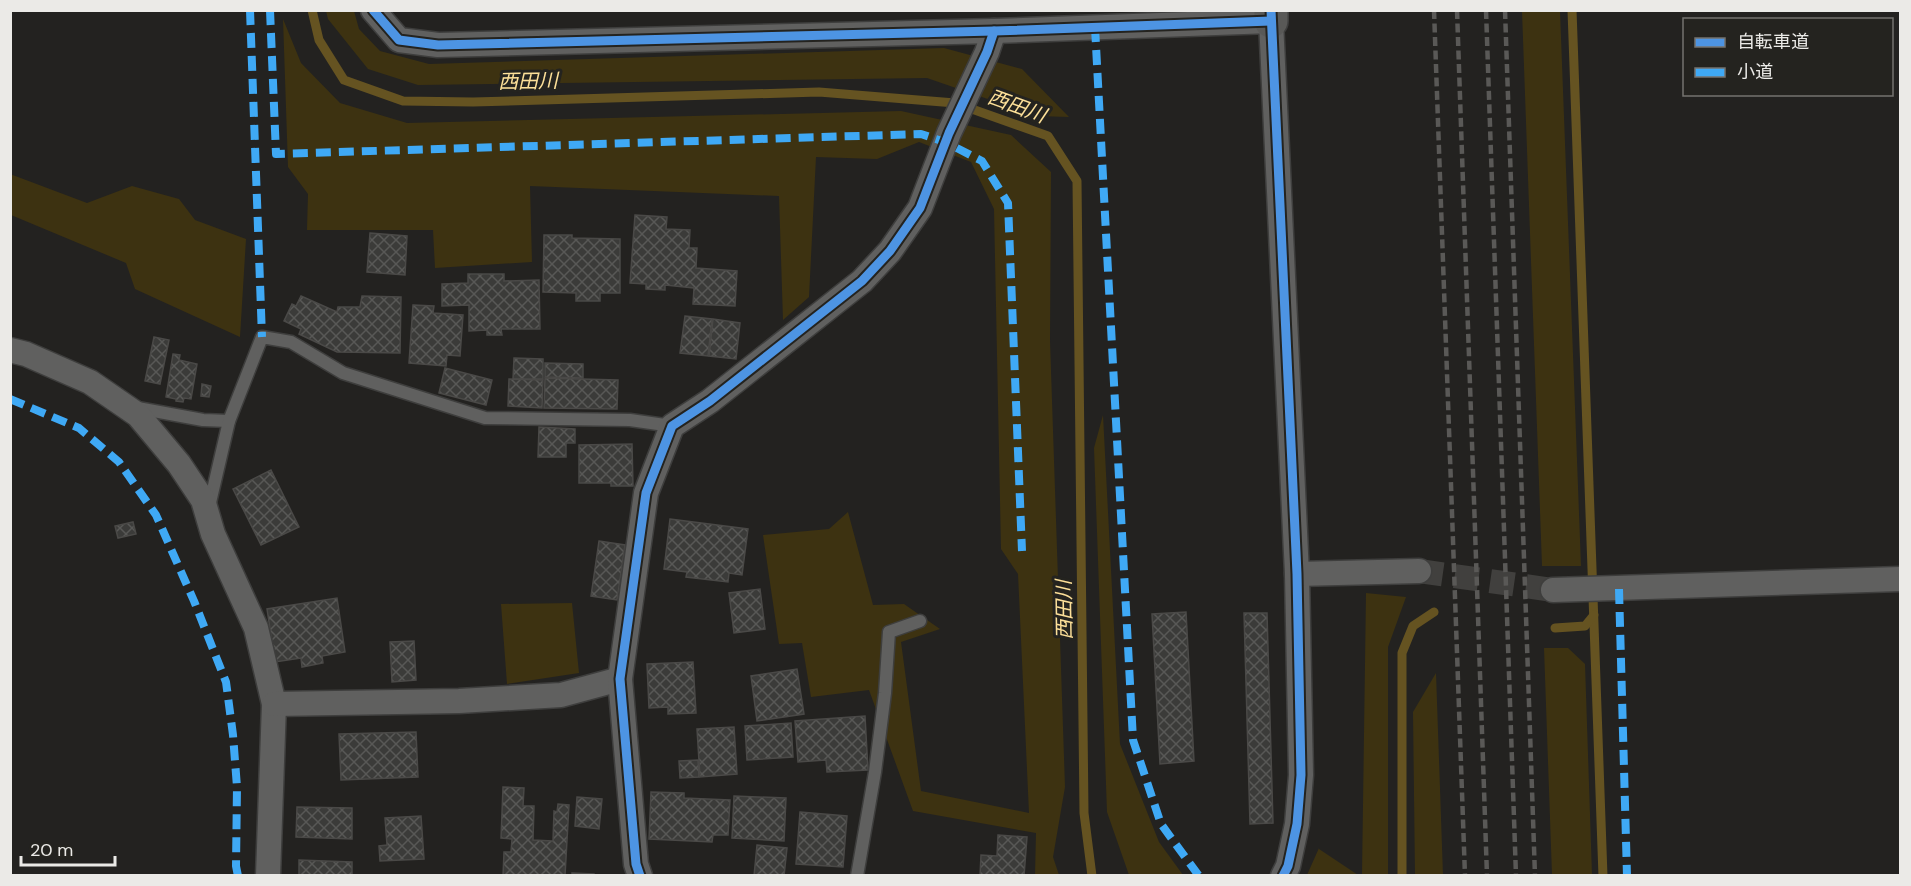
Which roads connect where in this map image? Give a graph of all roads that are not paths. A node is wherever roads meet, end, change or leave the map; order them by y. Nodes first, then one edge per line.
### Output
1 (372, 10) edge
2 (1271, 16) edge
3 (991, 41) junction
4 (10, 350) edge
5 (125, 406) junction
6 (229, 421) junction
7 (672, 426) junction
8 (208, 514) junction
9 (1419, 571) tunnel mouth
10 (1297, 574) junction
11 (1900, 579) edge
12 (1565, 590) tunnel mouth
13 (920, 621) dead end
14 (620, 679) junction
15 (274, 704) junction
16 (268, 876) edge
17 (640, 876) edge
18 (857, 876) edge
19 (1283, 876) edge

1 - 3 street
2 - 3 street
2 - 10 street
3 - 7 street
4 - 5 street
5 - 6 lane
5 - 8 street
6 - 7 lane
6 - 8 lane
7 - 14 street
8 - 15 street
9 - 10 street
10 - 19 street
11 - 12 street
13 - 18 lane
14 - 15 street
14 - 17 street
15 - 16 street

